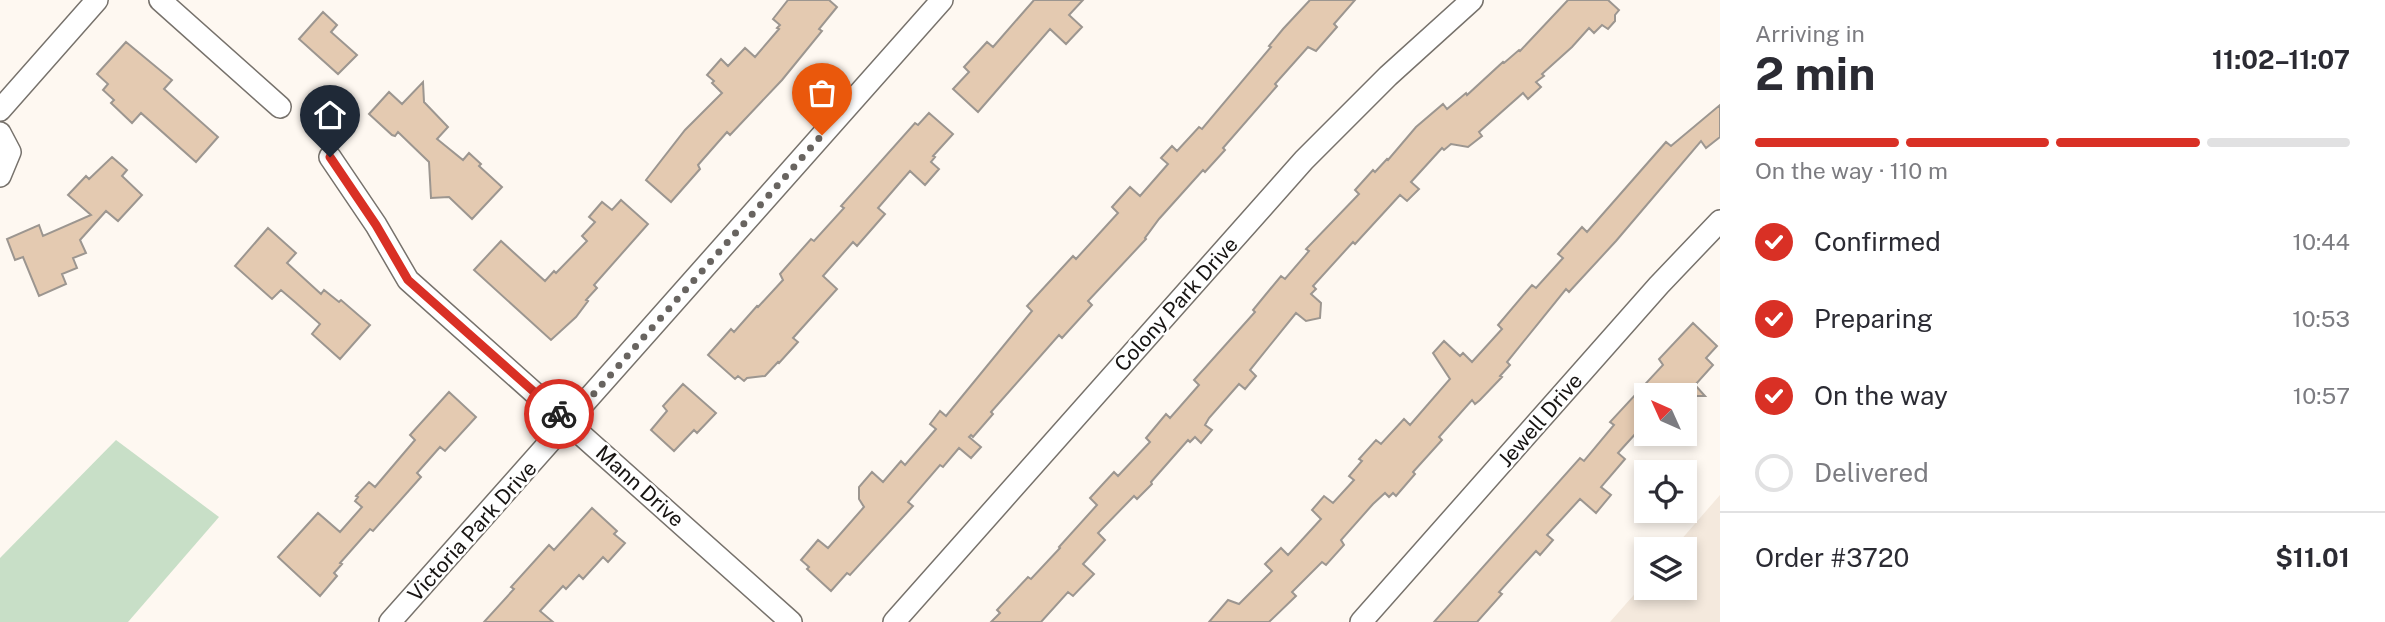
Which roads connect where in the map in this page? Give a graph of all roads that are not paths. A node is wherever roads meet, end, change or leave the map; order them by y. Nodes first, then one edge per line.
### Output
1 (97, 0) edge
2 (160, 0) edge
3 (943, 0) edge
4 (1472, 0) edge
5 (279, 107) dead end
6 (0, 110) edge
7 (0, 133) edge
8 (330, 157) dead end
9 (0, 176) edge
10 (1720, 220) edge
11 (569, 422) junction
12 (390, 622) edge
13 (791, 622) edge
14 (894, 622) edge
15 (1362, 622) edge

1 - 6 street
2 - 5 street
3 - 11 street, Victoria Park Drive
4 - 14 street, Colony Park Drive
7 - 9 street
8 - 11 street, Mann Drive
10 - 15 street, Jewell Drive
11 - 12 street, Victoria Park Drive
11 - 13 street, Mann Drive

